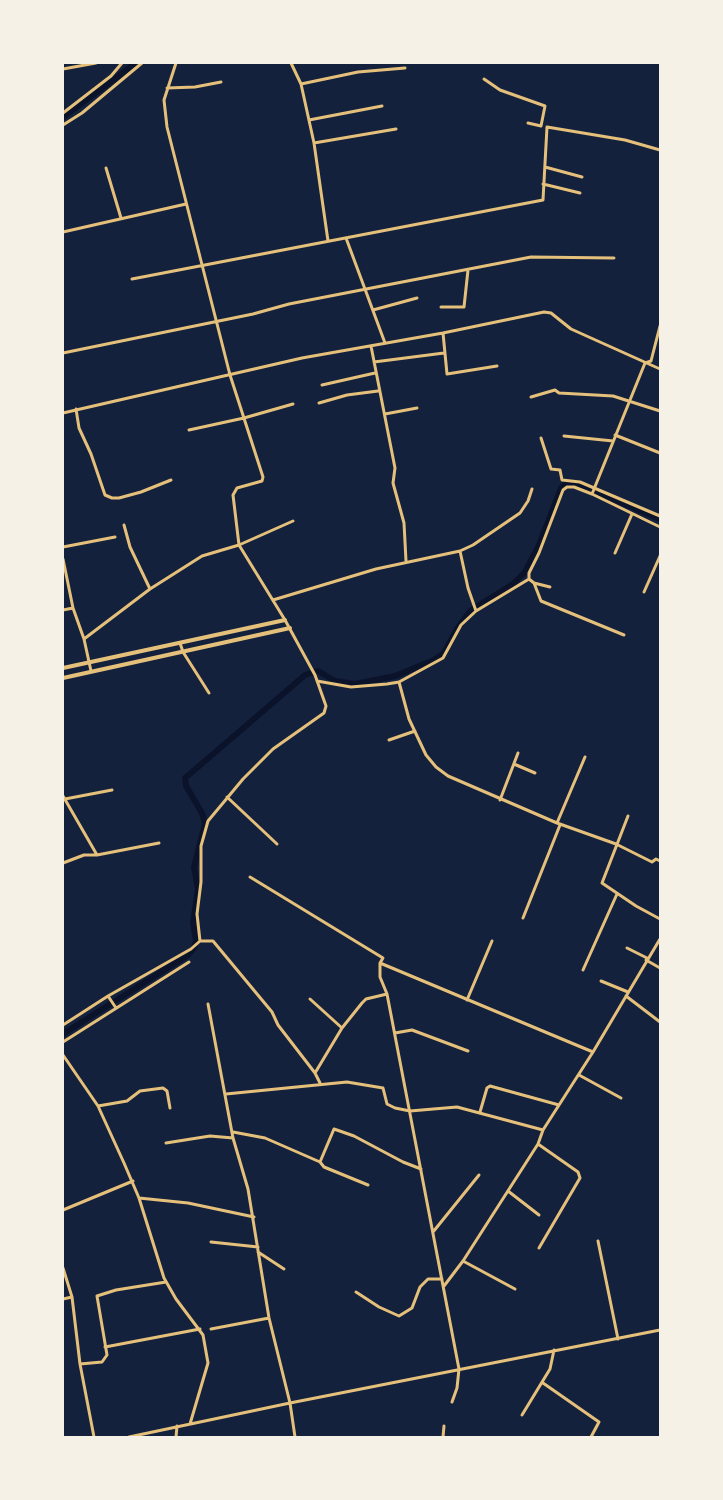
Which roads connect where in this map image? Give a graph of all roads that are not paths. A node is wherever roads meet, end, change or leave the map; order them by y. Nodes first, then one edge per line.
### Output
1 (96, 63) edge
2 (122, 63) edge
3 (142, 63) edge
4 (176, 63) edge
5 (291, 63) edge
6 (405, 68) dead end
7 (63, 69) edge
8 (484, 79) dead end
9 (221, 82) dead end
10 (301, 84) junction
11 (167, 88) junction
12 (382, 106) dead end
13 (63, 113) edge
14 (309, 120) junction
15 (528, 123) dead end
16 (63, 125) edge
17 (541, 126) junction
18 (547, 127) junction
19 (396, 129) dead end
20 (314, 143) junction
21 (660, 150) edge
22 (545, 167) junction
23 (105, 168) dead end
24 (582, 177) dead end
25 (543, 184) junction
26 (580, 193) dead end
27 (186, 204) junction
28 (122, 219) junction
29 (63, 232) edge
30 (346, 237) junction
31 (328, 241) junction
32 (614, 258) dead end
33 (201, 265) junction
34 (468, 270) junction
35 (132, 279) dead end
36 (367, 290) junction
37 (417, 298) dead end
38 (441, 307) dead end
39 (374, 310) junction
40 (216, 322) junction
41 (660, 326) edge
42 (443, 333) junction
43 (658, 334) edge
44 (385, 343) junction
45 (371, 346) junction
46 (63, 353) edge
47 (444, 353) junction
48 (374, 362) junction
49 (645, 363) junction
50 (497, 366) dead end
51 (660, 369) edge
52 (375, 373) junction
53 (230, 375) junction
54 (322, 385) dead end
55 (378, 391) junction
56 (531, 397) dead end
57 (630, 400) junction
58 (319, 403) dead end
59 (293, 404) dead end
60 (417, 408) dead end
61 (76, 409) junction
62 (660, 411) edge
63 (63, 413) edge
64 (384, 414) junction
65 (244, 418) junction
66 (189, 430) dead end
67 (615, 435) junction
68 (564, 436) dead end
69 (542, 438) dead end
70 (613, 441) junction
71 (660, 453) edge
72 (171, 480) dead end
73 (532, 489) dead end
74 (592, 491) junction
75 (632, 514) junction
76 (660, 516) edge
77 (293, 521) dead end
78 (124, 525) dead end
79 (660, 527) edge
80 (114, 537) dead end
81 (239, 545) junction
82 (63, 546) edge
83 (460, 551) junction
84 (615, 553) dead end
85 (660, 556) edge
86 (63, 559) edge
87 (406, 561) junction
88 (529, 579) junction
89 (534, 583) junction
90 (550, 587) dead end
91 (150, 589) junction
92 (644, 592) dead end
93 (273, 600) junction
94 (73, 608) junction
95 (63, 610) edge
96 (476, 611) junction
97 (285, 620) junction
98 (290, 628) junction
99 (624, 635) dead end
100 (84, 639) junction
101 (180, 643) junction
102 (183, 651) junction
103 (89, 663) junction
104 (63, 668) edge
105 (91, 671) junction
106 (63, 678) edge
107 (317, 681) junction
108 (399, 682) junction
109 (209, 693) dead end
110 (415, 731) junction
111 (389, 740) dead end
112 (518, 753) dead end
113 (585, 757) dead end
114 (514, 764) junction
115 (535, 773) dead end
116 (112, 790) dead end
117 (227, 797) junction
118 (64, 798) edge
119 (500, 800) junction
120 (628, 816) dead end
121 (559, 824) junction
122 (159, 843) dead end
123 (277, 844) dead end
124 (616, 844) junction
125 (97, 855) junction
126 (660, 861) edge
127 (63, 863) edge
128 (250, 877) dead end
129 (617, 894) junction
130 (523, 918) dead end
131 (660, 919) edge
132 (660, 939) edge
133 (200, 941) junction
134 (492, 942) dead end
135 (627, 948) dead end
136 (647, 959) junction
137 (189, 962) dead end
138 (380, 963) junction
139 (660, 968) edge
140 (583, 970) dead end
141 (601, 981) dead end
142 (387, 994) junction
143 (627, 994) junction
144 (108, 996) junction
145 (310, 999) dead end
146 (467, 1000) junction
147 (208, 1004) dead end
148 (116, 1008) junction
149 (660, 1022) edge
150 (63, 1025) edge
151 (342, 1028) junction
152 (395, 1033) junction
153 (63, 1042) edge
154 (468, 1051) dead end
155 (593, 1052) junction
156 (63, 1055) edge
157 (315, 1073) junction
158 (579, 1075) junction
159 (320, 1083) junction
160 (226, 1094) junction
161 (621, 1098) dead end
162 (559, 1105) junction
163 (98, 1106) junction
164 (170, 1108) dead end
165 (410, 1112) junction
166 (480, 1112) junction
167 (543, 1130) junction
168 (232, 1132) junction
169 (234, 1138) junction
170 (166, 1143) dead end
171 (538, 1144) junction
172 (320, 1162) junction
173 (421, 1168) junction
174 (479, 1175) dead end
175 (133, 1181) junction
176 (368, 1185) dead end
177 (508, 1191) junction
178 (139, 1198) junction
179 (63, 1210) edge
180 (539, 1215) dead end
181 (254, 1217) junction
182 (433, 1232) junction
183 (598, 1241) dead end
184 (211, 1242) dead end
185 (538, 1248) dead end
186 (258, 1250) junction
187 (463, 1261) junction
188 (63, 1268) edge
189 (284, 1269) dead end
190 (442, 1279) junction
191 (166, 1282) junction
192 (444, 1286) junction
193 (515, 1289) dead end
194 (356, 1292) dead end
195 (72, 1297) junction
196 (63, 1299) edge
197 (269, 1318) junction
198 (200, 1329) junction
199 (211, 1329) dead end
200 (660, 1330) edge
201 (618, 1339) junction
202 (105, 1347) junction
203 (554, 1350) junction
204 (80, 1364) junction
205 (459, 1369) junction
206 (543, 1383) junction
207 (452, 1402) dead end
208 (290, 1403) junction
209 (522, 1415) dead end
210 (190, 1424) junction
211 (177, 1426) junction
212 (444, 1426) dead end
213 (94, 1437) edge
214 (129, 1437) edge
215 (176, 1437) edge
216 (295, 1437) edge
217 (443, 1437) edge
218 (591, 1437) edge

1 - 7 street
2 - 13 street
3 - 16 street
4 - 11 street
5 - 10 street
6 - 10 street
8 - 17 street
9 - 11 street
10 - 14 street
11 - 27 street
12 - 14 street
14 - 20 street
15 - 17 street
17 - 18 street
18 - 21 street
18 - 22 street
19 - 20 street
20 - 31 street
22 - 24 street
22 - 25 street
23 - 28 street
25 - 26 street
25 - 30 street
27 - 28 street
27 - 33 street
28 - 29 street
30 - 31 street
30 - 36 street
31 - 33 street
32 - 34 street
33 - 35 street
33 - 40 street
34 - 36 street
34 - 38 street
36 - 39 street
36 - 40 street
37 - 39 street
39 - 44 street
40 - 46 street
40 - 53 street
41 - 43 street
42 - 44 street
42 - 47 street
42 - 49 street
43 - 49 street
44 - 45 street
45 - 48 street
45 - 53 street
47 - 48 street
47 - 50 street
48 - 52 street
49 - 51 street
49 - 57 street
52 - 54 street
52 - 55 street
53 - 61 street
53 - 65 street
55 - 58 street
55 - 64 street
56 - 57 street
57 - 62 street
57 - 67 street
59 - 65 street
60 - 64 street
61 - 63 street
61 - 72 street
64 - 87 street
65 - 66 street
65 - 81 street
67 - 70 street
67 - 71 street
68 - 70 street
69 - 74 street
70 - 74 street
73 - 83 street
74 - 75 street
74 - 76 street
74 - 88 street
75 - 79 street
75 - 84 street
77 - 81 street
78 - 91 street
80 - 82 street
81 - 91 street
81 - 93 street
83 - 87 street
83 - 96 street
85 - 92 street
86 - 94 street
87 - 93 street
88 - 89 street
88 - 96 street
89 - 90 street
89 - 99 street
91 - 100 street
93 - 97 street
94 - 95 street
94 - 100 street
96 - 108 street
97 - 98 street
97 - 101 street
98 - 102 street
98 - 107 street
100 - 103 street
101 - 102 street
101 - 103 street
102 - 105 street
102 - 109 street
103 - 104 street
103 - 105 street
105 - 106 street
107 - 108 street
107 - 117 street
108 - 110 street
110 - 111 street
110 - 119 street
112 - 114 street
113 - 121 street
114 - 115 street
114 - 119 street
116 - 118 street
117 - 123 street
117 - 133 street
118 - 125 street
119 - 121 street
120 - 124 street
121 - 124 street
121 - 130 street
122 - 125 street
124 - 126 street
124 - 129 street
125 - 127 street
128 - 138 street
129 - 131 street
129 - 140 street
132 - 136 street
133 - 144 street
133 - 157 street
134 - 146 street
135 - 136 street
136 - 139 street
136 - 143 street
137 - 148 street
138 - 142 street
138 - 146 street
141 - 143 street
142 - 151 street
142 - 152 street
143 - 149 street
143 - 155 street
144 - 148 street
144 - 150 street
145 - 151 street
146 - 155 street
147 - 160 street
148 - 153 street
151 - 157 street
152 - 154 street
152 - 165 street
155 - 158 street
156 - 163 street
157 - 159 street
158 - 161 street
158 - 162 street
159 - 160 street
159 - 165 street
160 - 168 street
162 - 166 street
162 - 167 street
163 - 164 street
163 - 175 street
165 - 166 street
165 - 173 street
166 - 167 street
167 - 171 street
168 - 169 street
168 - 172 street
169 - 170 street
169 - 181 street
171 - 177 street
171 - 185 street
172 - 173 street
172 - 176 street
173 - 182 street
174 - 182 street
175 - 178 street
175 - 179 street
177 - 180 street
177 - 187 street
178 - 181 street
178 - 191 street
181 - 186 street
182 - 190 street
183 - 201 street
184 - 186 street
186 - 189 street
186 - 197 street
187 - 192 street
187 - 193 street
188 - 195 street
190 - 192 street
190 - 194 street
191 - 198 street
191 - 202 street
192 - 205 street
195 - 196 street
195 - 204 street
197 - 199 street
197 - 208 street
198 - 202 street
198 - 210 street
200 - 201 street
201 - 203 street
202 - 204 street
203 - 205 street
203 - 206 street
204 - 213 street
205 - 207 street
205 - 208 street
206 - 209 street
206 - 218 street
208 - 210 street
208 - 216 street
210 - 211 street
211 - 214 street
211 - 215 street
212 - 217 street

